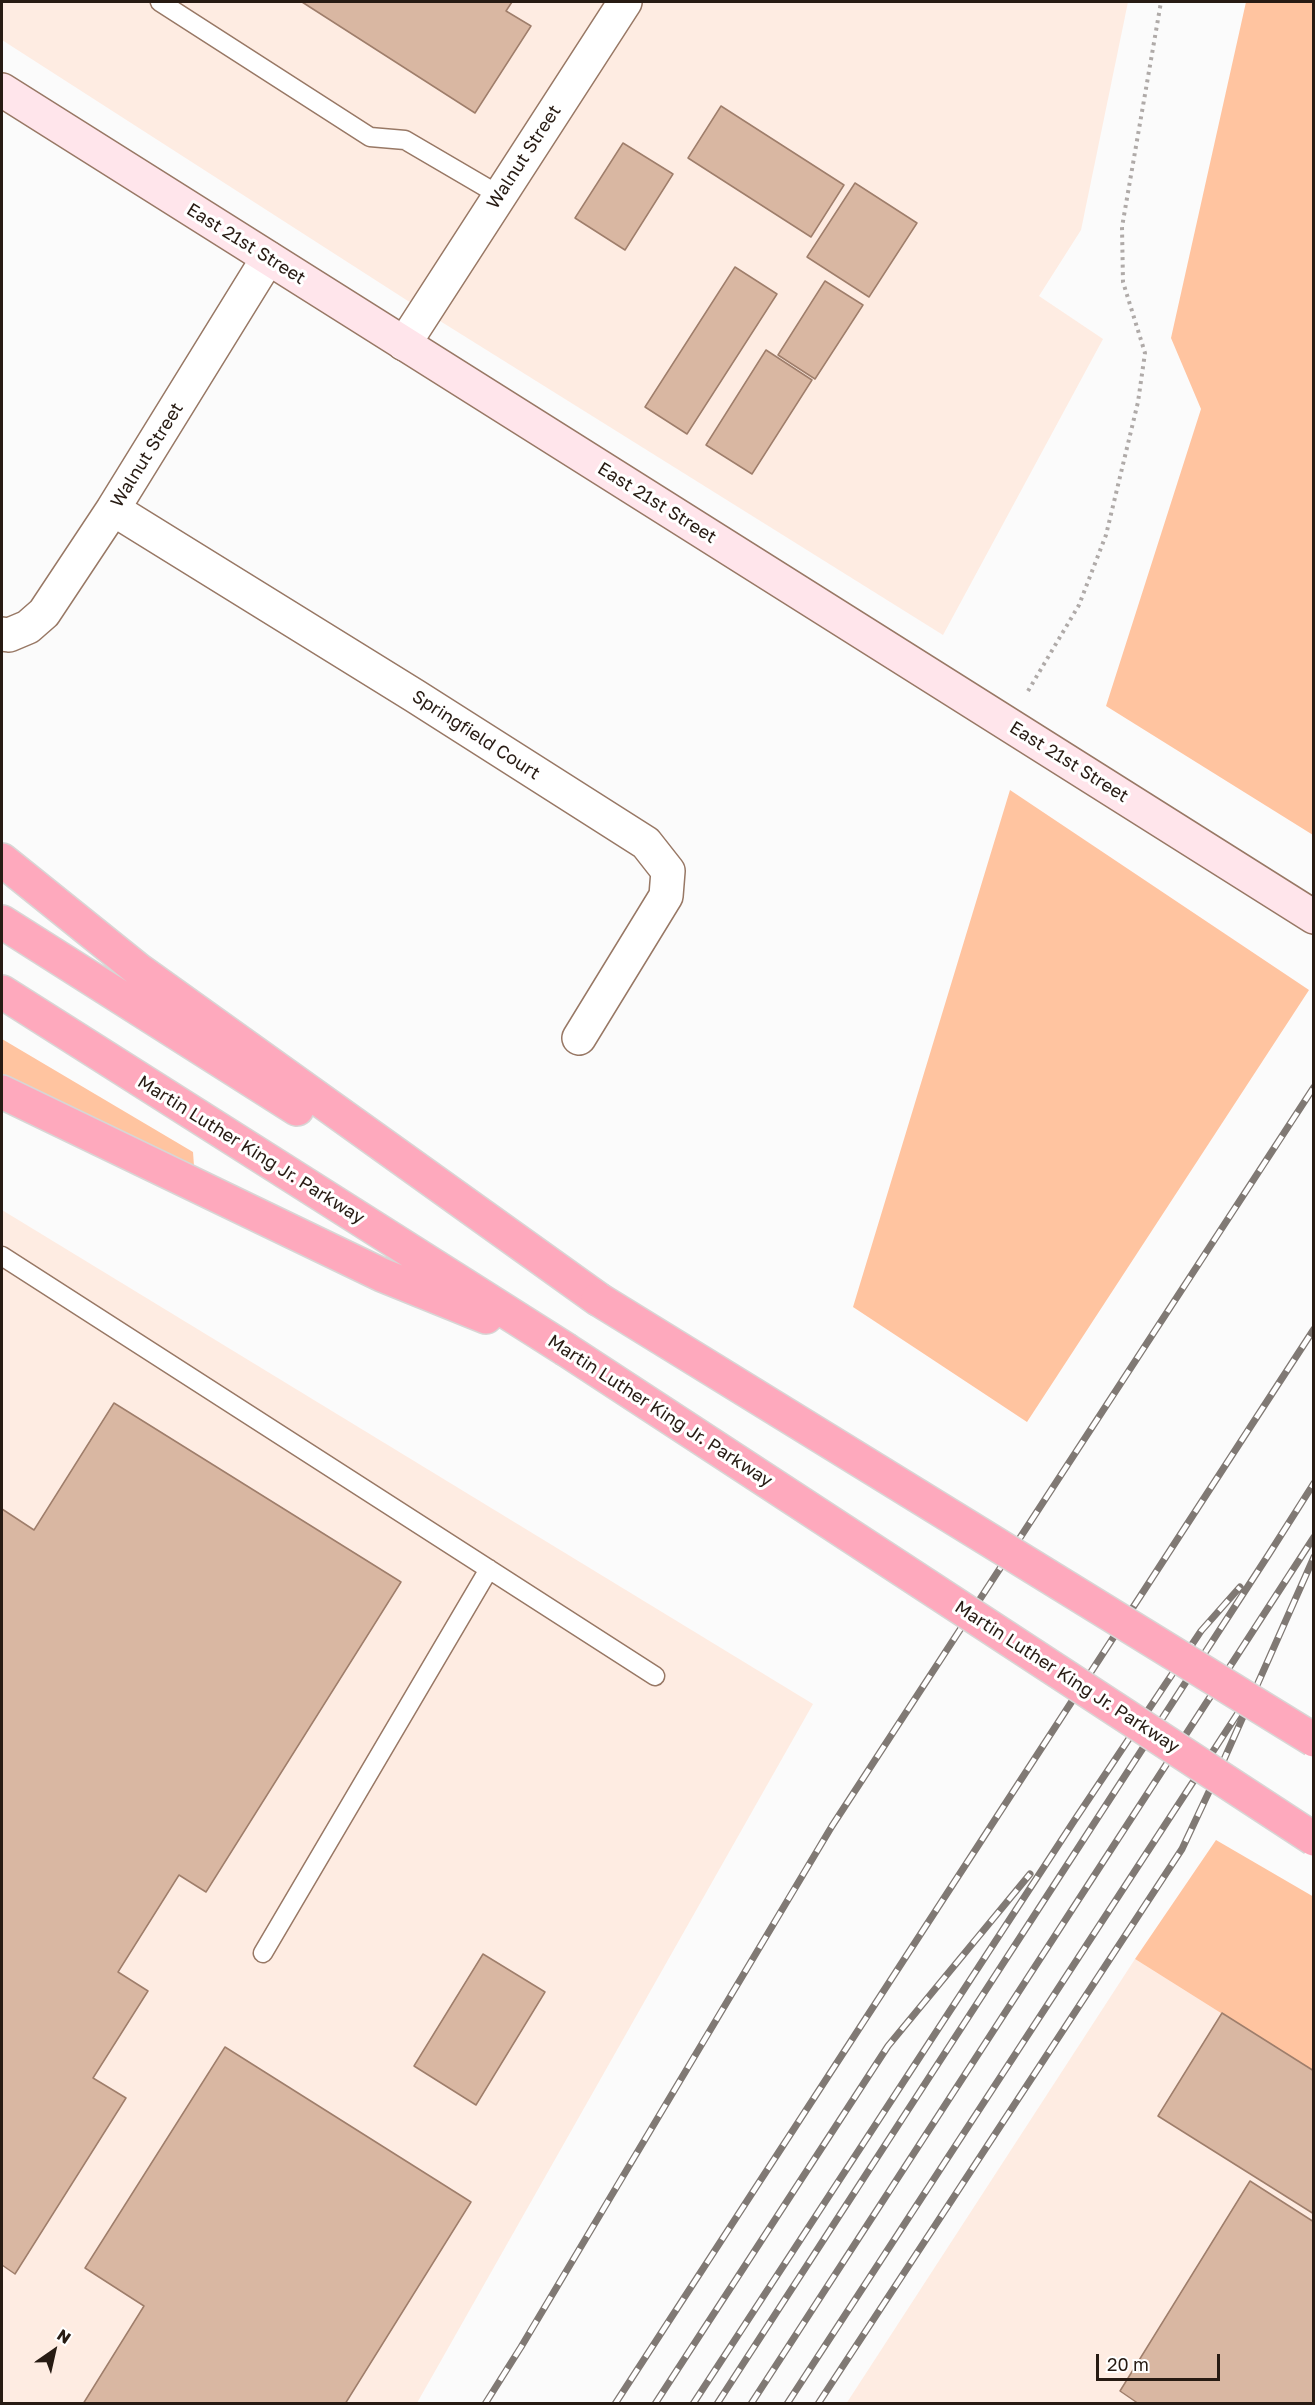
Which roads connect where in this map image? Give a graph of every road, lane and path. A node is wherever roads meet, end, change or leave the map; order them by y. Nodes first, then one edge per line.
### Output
1 (160, 2) edge
2 (625, 2) edge
3 (1161, 2) edge
4 (2, 90) edge
5 (500, 195) junction
6 (268, 258) junction
7 (404, 344) junction
8 (113, 509) junction
9 (5, 635) edge
10 (1009, 724) junction
11 (2, 860) edge
12 (1314, 917) edge
13 (2, 922) edge
14 (2, 992) edge
15 (579, 1038) dead end
16 (2, 1092) edge
17 (2, 1257) edge
18 (598, 1299) junction
19 (565, 1349) junction
20 (489, 1569) junction
21 (655, 1676) dead end
22 (1314, 1740) edge
23 (1314, 1839) edge
24 (263, 1953) dead end

1 - 5 lane
2 - 5 street, Walnut Street
3 - 10 path
4 - 6 street, East 21st Street
5 - 7 street, Walnut Street
6 - 7 street, East 21st Street
6 - 8 street, Walnut Street
7 - 10 street, East 21st Street
8 - 9 street, Walnut Street
8 - 15 street, Springfield Court
10 - 12 street, East 21st Street
11 - 18 highway
13 - 18 highway
14 - 19 highway, Martin Luther King Jr. Parkway
16 - 19 highway
17 - 20 lane
18 - 22 highway, bridge
19 - 23 highway, Martin Luther King Jr. Parkway, bridge
20 - 21 lane
20 - 24 lane

